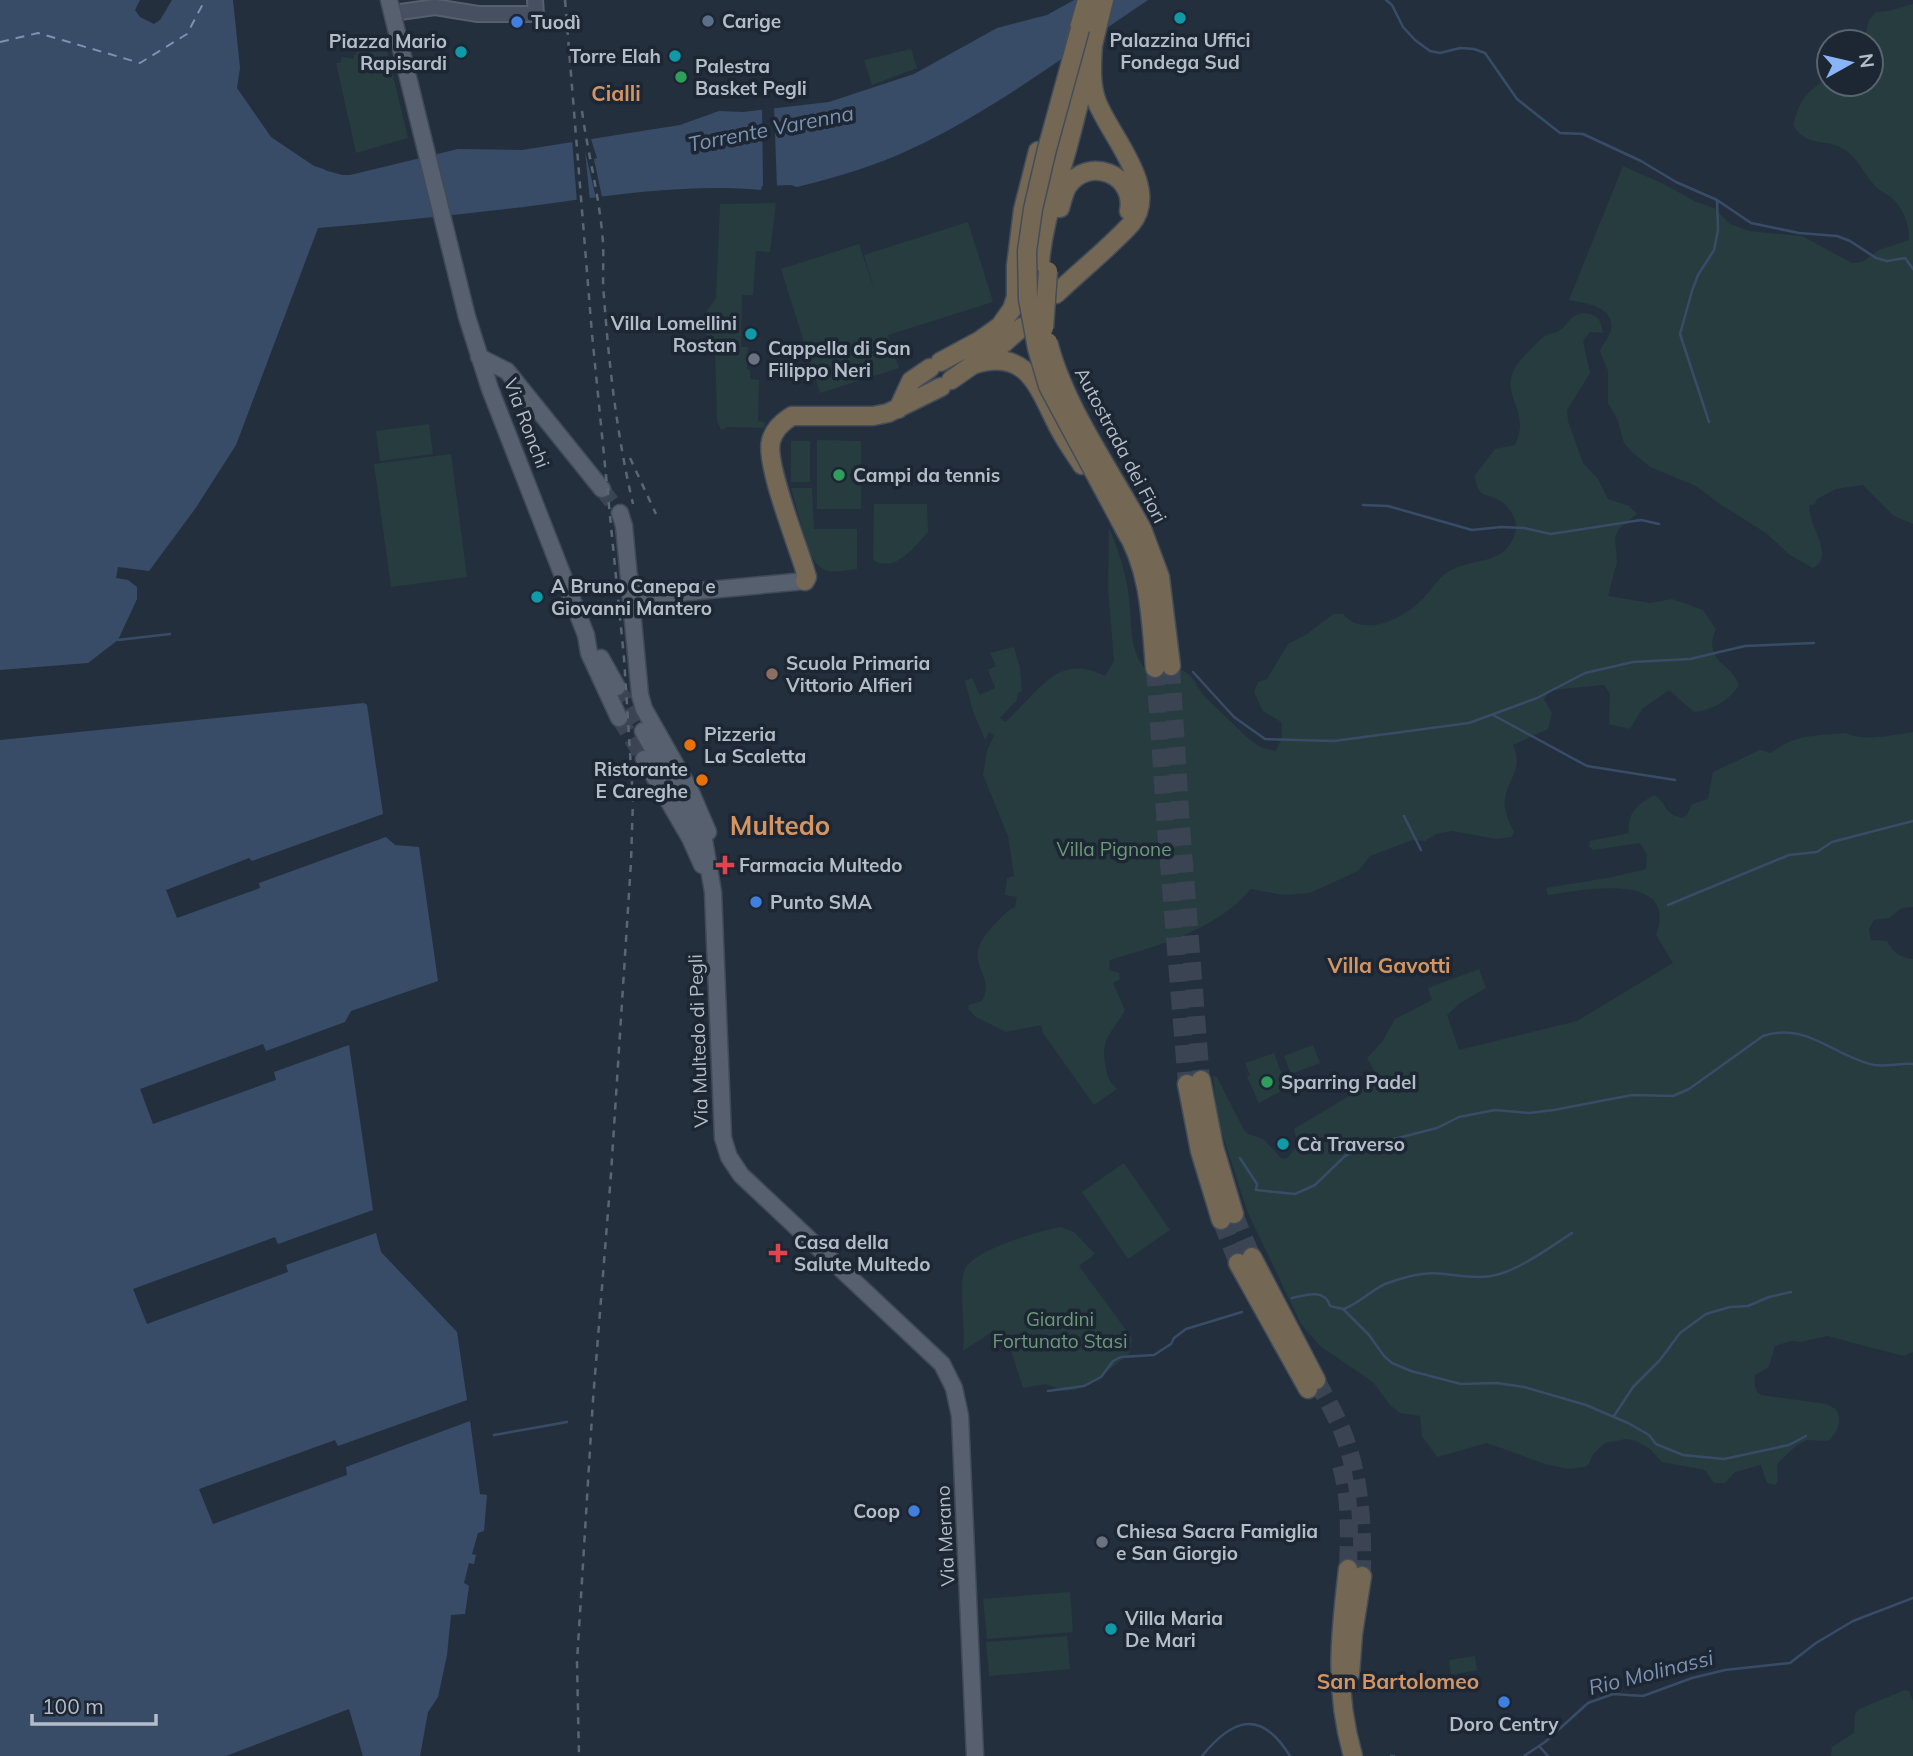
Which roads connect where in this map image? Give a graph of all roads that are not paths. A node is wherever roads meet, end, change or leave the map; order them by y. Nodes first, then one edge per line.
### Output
1 (1087, 0) edge
2 (1104, 0) edge
3 (391, 6) edge
4 (535, 7) edge
5 (1080, 29) junction
6 (1093, 43) junction
7 (1125, 229) junction
8 (1044, 273) junction
9 (1056, 294) dead end
10 (1022, 327) dead end
11 (979, 341) junction
12 (1004, 342) junction
13 (480, 357) junction
14 (972, 365) junction
15 (507, 371) junction
16 (489, 386) junction
17 (898, 409) junction
18 (602, 489) tunnel mouth
19 (620, 513) tunnel mouth
20 (1136, 533) junction
21 (629, 575) junction
22 (805, 581) joint
23 (645, 596) junction
24 (632, 617) junction
25 (586, 635) junction
26 (1163, 667) tunnel mouth
27 (617, 687) tunnel mouth
28 (619, 718) tunnel mouth
29 (643, 731) tunnel mouth
30 (644, 759) tunnel mouth
31 (653, 774) junction
32 (686, 796) junction
33 (712, 883) junction
34 (1194, 1082) tunnel mouth
35 (1227, 1217) tunnel mouth
36 (1245, 1260) tunnel mouth
37 (909, 1331) joint
38 (1312, 1385) tunnel mouth
39 (975, 1756) edge
40 (1353, 1756) edge
41 (1365, 1756) edge

1 - 5 highway, Autostrada dei Fiori
2 - 6 highway, Autostrada dei Fiori
3 - 4 street
3 - 13 main road, Via Ronchi
5 - 11 highway, bridge
5 - 20 highway, Autostrada dei Fiori, bridge
6 - 7 highway
6 - 8 highway, Autostrada dei Fiori
7 - 8 highway
7 - 9 highway
8 - 20 highway, Autostrada dei Fiori, bridge
10 - 12 highway
11 - 12 highway
11 - 17 highway
12 - 14 highway
13 - 15 main road
13 - 16 main road, Via Ronchi
14 - 17 highway
14 - 20 highway, bridge
15 - 16 main road
15 - 18 main road
16 - 25 main road, Via Ronchi
17 - 22 highway
19 - 21 main road
20 - 26 highway, Autostrada dei Fiori
21 - 23 main road
21 - 24 main road
22 - 23 main road
23 - 24 main road
24 - 32 main road
25 - 27 main road, Via Ronchi
25 - 28 main road, Via Ronchi
29 - 32 main road
30 - 31 main road, Via Multedo di Pegli
31 - 32 main road, Via Multedo di Pegli
31 - 33 main road, Via Multedo di Pegli
32 - 33 main road, Via Multedo di Pegli
33 - 37 main road, Via Multedo di Pegli
34 - 35 highway
36 - 38 highway
37 - 39 main road, Via Merano
40 - 41 highway

